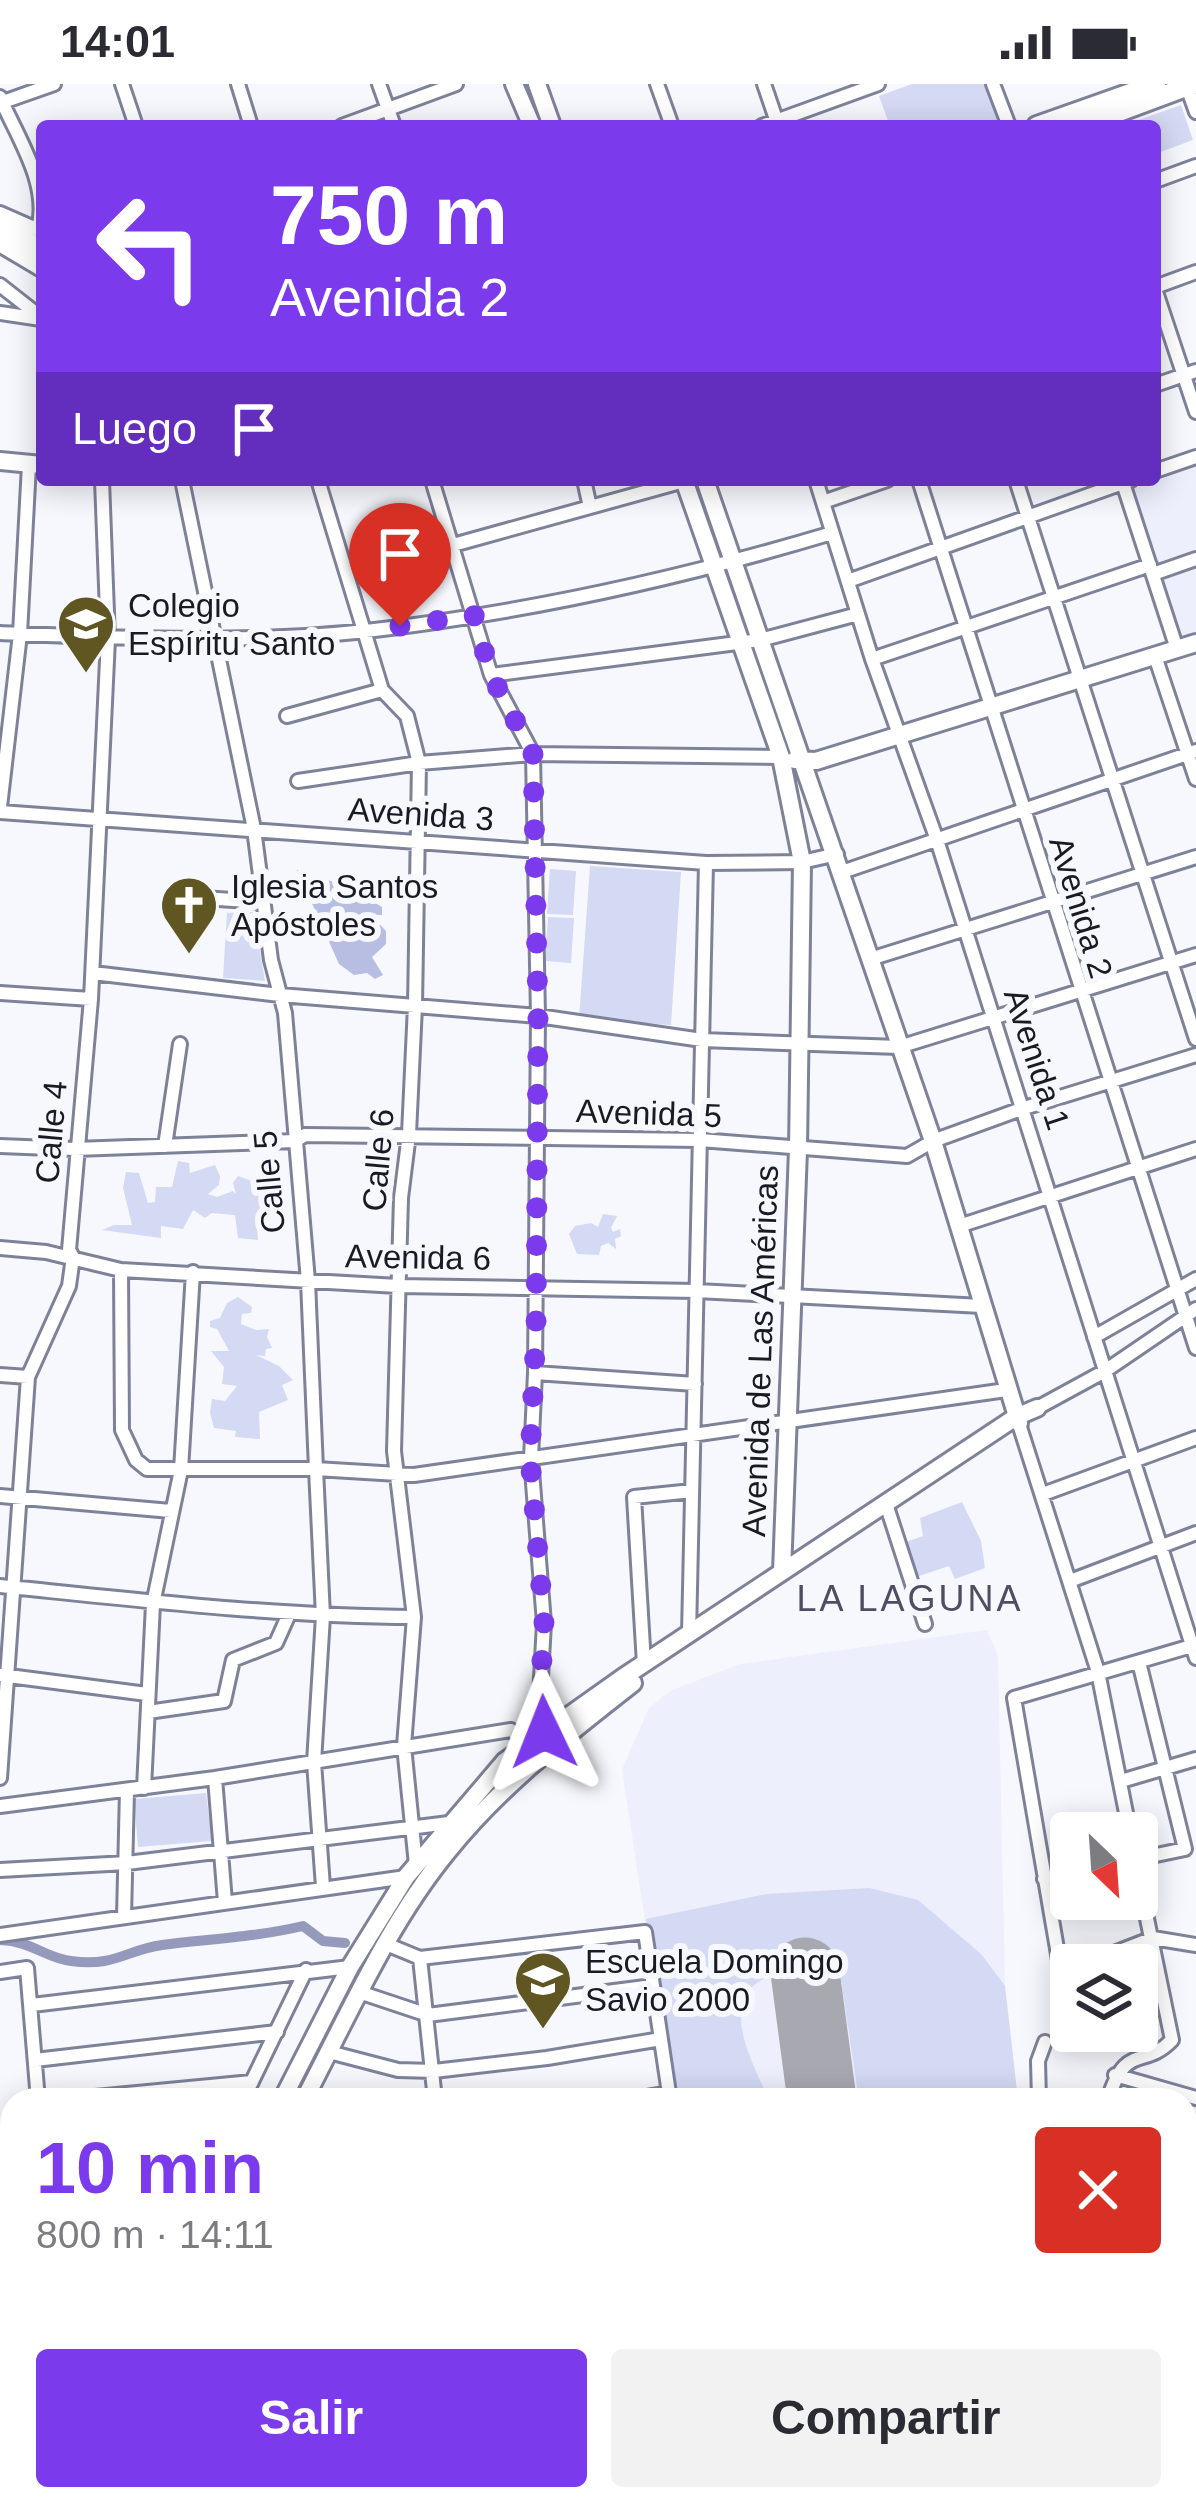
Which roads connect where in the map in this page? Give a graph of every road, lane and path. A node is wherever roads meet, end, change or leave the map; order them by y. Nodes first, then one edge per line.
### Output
1 (54, 84) edge
2 (122, 84) edge
3 (238, 84) edge
4 (379, 84) edge
5 (456, 84) edge
6 (514, 84) edge
7 (537, 84) edge
8 (657, 84) edge
9 (764, 84) edge
10 (875, 84) edge
11 (994, 84) edge
12 (1156, 84) edge
13 (1191, 85) edge
14 (1, 101) edge
15 (388, 109) junction
16 (1196, 112) edge
17 (134, 120) edge
18 (249, 120) edge
19 (358, 120) edge
20 (392, 120) edge
21 (529, 120) edge
22 (550, 120) edge
23 (670, 120) edge
24 (777, 120) edge
25 (785, 120) edge
26 (1007, 120) edge
27 (1054, 120) edge
28 (1097, 120) edge
29 (1196, 166) edge
30 (36, 171) edge
31 (1161, 179) edge
32 (0, 213) edge
33 (0, 224) edge
34 (36, 234) edge
35 (36, 235) edge
36 (0, 242) edge
37 (36, 263) edge
38 (1196, 272) edge
39 (0, 285) edge
40 (1161, 286) edge
41 (1161, 303) edge
42 (36, 313) edge
43 (0, 314) edge
44 (36, 317) edge
45 (1190, 373) edge
46 (1161, 383) edge
47 (1196, 412) edge
48 (1196, 457) edge
49 (0, 461) edge
50 (35, 465) edge
51 (1161, 470) edge
52 (102, 486) edge
53 (183, 486) edge
54 (320, 486) edge
55 (434, 486) edge
56 (585, 486) edge
57 (663, 486) edge
58 (687, 486) edge
59 (706, 486) edge
60 (818, 486) edge
61 (870, 486) edge
62 (921, 486) edge
63 (1018, 486) edge
64 (1112, 486) edge
65 (1126, 486) edge
66 (823, 502) junction
67 (590, 507) junction
68 (1028, 517) junction
69 (832, 532) junction
70 (452, 545) junction
71 (940, 548) junction
72 (1196, 559) edge
73 (724, 565) junction
74 (1151, 570) junction
75 (848, 581) junction
76 (1052, 597) junction
77 (858, 614) junction
78 (474, 615) junction
79 (964, 628) junction
80 (363, 631) junction
81 (0, 633) edge
82 (20, 634) junction
83 (108, 639) junction
84 (215, 639) junction
85 (751, 641) junction
86 (1196, 643) edge
87 (1177, 649) junction
88 (1155, 656) junction
89 (872, 659) junction
90 (491, 675) junction
91 (1078, 680) junction
92 (382, 690) junction
93 (989, 707) junction
94 (287, 716) dead end
95 (901, 734) junction
96 (1192, 753) edge
97 (533, 754) junction
98 (781, 757) junction
99 (803, 762) junction
100 (419, 763) junction
101 (1196, 779) edge
102 (1110, 780) junction
103 (298, 781) dead end
104 (0, 809) edge
105 (1023, 811) junction
106 (98, 816) junction
107 (254, 829) junction
108 (418, 841) junction
109 (937, 841) junction
110 (538, 850) junction
111 (1196, 856) edge
112 (802, 862) junction
113 (706, 863) junction
114 (840, 863) junction
115 (1140, 874) junction
116 (188, 897) dead end
117 (263, 902) junction
118 (1054, 902) junction
119 (964, 930) junction
120 (1196, 955) edge
121 (870, 958) junction
122 (1171, 963) junction
123 (93, 974) junction
124 (1079, 991) junction
125 (0, 993) edge
126 (280, 995) junction
127 (91, 999) junction
128 (415, 1006) junction
129 (538, 1016) junction
130 (994, 1019) junction
131 (1196, 1039) edge
132 (702, 1040) junction
133 (180, 1044) dead end
134 (799, 1046) junction
135 (898, 1047) junction
136 (1196, 1055) edge
137 (1110, 1082) junction
138 (1022, 1109) junction
139 (409, 1134) junction
140 (536, 1136) junction
141 (700, 1140) junction
142 (933, 1141) junction
143 (295, 1142) junction
144 (0, 1146) edge
145 (165, 1146) junction
146 (76, 1149) junction
147 (1196, 1149) edge
148 (798, 1150) junction
149 (1138, 1168) junction
150 (1051, 1196) junction
151 (959, 1226) junction
152 (0, 1248) edge
153 (73, 1257) junction
154 (121, 1270) junction
155 (193, 1272) junction
156 (1196, 1279) edge
157 (308, 1281) junction
158 (398, 1286) junction
159 (537, 1286) junction
160 (1176, 1290) junction
161 (697, 1292) junction
162 (791, 1298) junction
163 (982, 1306) junction
164 (1191, 1313) edge
165 (1094, 1336) junction
166 (1196, 1348) edge
167 (1105, 1371) junction
168 (535, 1373) junction
169 (0, 1375) edge
170 (28, 1377) junction
171 (694, 1384) junction
172 (1006, 1390) junction
173 (1037, 1408) joint
174 (1018, 1420) junction
175 (787, 1423) junction
176 (694, 1436) junction
177 (1196, 1438) edge
178 (530, 1458) junction
179 (1133, 1460) junction
180 (316, 1469) junction
181 (181, 1471) junction
182 (397, 1475) junction
183 (692, 1491) junction
184 (1043, 1494) junction
185 (0, 1496) edge
186 (20, 1498) junction
187 (888, 1510) junction
188 (172, 1511) junction
189 (1196, 1533) edge
190 (1159, 1546) junction
191 (782, 1572) junction
192 (1070, 1581) junction
193 (6, 1587) edge
194 (153, 1604) junction
195 (289, 1614) junction
196 (322, 1616) junction
197 (414, 1617) junction
198 (925, 1624) dead end
199 (689, 1634) junction
200 (1195, 1649) edge
201 (1139, 1662) junction
202 (644, 1664) junction
203 (1098, 1672) junction
204 (4, 1676) edge
205 (148, 1694) junction
206 (148, 1712) junction
207 (544, 1732) junction
208 (528, 1744) junction
209 (404, 1746) junction
210 (1196, 1759) edge
211 (314, 1762) junction
212 (1166, 1768) junction
213 (0, 1778) edge
214 (215, 1778) junction
215 (1121, 1780) junction
216 (144, 1787) junction
217 (127, 1790) junction
218 (0, 1806) edge
219 (1126, 1812) edge
220 (449, 1823) junction
221 (410, 1826) junction
222 (319, 1838) junction
223 (220, 1850) junction
224 (1158, 1855) edge
225 (127, 1863) junction
226 (0, 1870) edge
227 (411, 1871) junction
228 (1050, 1878) edge
229 (1043, 1879) junction
230 (323, 1887) junction
231 (225, 1902) junction
232 (124, 1917) junction
233 (1149, 1920) edge
234 (0, 1935) edge
235 (1153, 1938) junction
236 (1059, 1944) edge
237 (1137, 1944) edge
238 (1196, 1945) edge
239 (363, 1946) junction
240 (384, 1948) junction
241 (420, 1958) junction
242 (350, 1967) junction
243 (306, 1970) junction
244 (0, 1972) edge
245 (366, 1985) junction
246 (653, 1985) junction
247 (32, 2005) junction
248 (428, 2015) junction
249 (277, 2032) junction
250 (661, 2039) junction
251 (1045, 2042) dead end
252 (329, 2052) junction
253 (35, 2060) junction
254 (434, 2071) junction
255 (1115, 2075) junction
256 (252, 2082) junction
257 (37, 2088) edge
258 (189, 2088) edge
259 (249, 2088) edge
260 (288, 2088) edge
261 (310, 2088) edge
262 (435, 2088) edge
263 (669, 2088) edge
264 (1039, 2088) edge
265 (1111, 2088) edge
266 (1167, 2088) edge

1 - 14 street
2 - 17 street
3 - 18 street
4 - 15 street
5 - 15 street
6 - 21 main road
7 - 22 main road
8 - 23 street
9 - 24 street
10 - 25 street
11 - 26 street
12 - 27 main road
13 - 16 street
13 - 28 main road
14 - 30 street
15 - 19 street
15 - 20 street
29 - 31 street
32 - 34 street
33 - 35 main road
36 - 37 main road
38 - 40 street
39 - 42 street
41 - 45 street
43 - 44 street
45 - 46 street
45 - 47 street
48 - 51 street
49 - 50 main road
50 - 82 street
52 - 83 street, Calle 4
53 - 84 street, Calle 5
54 - 80 street, Calle 6
55 - 70 street
56 - 67 street
57 - 67 street
58 - 73 main road, Avenida de Las Américas
59 - 73 main road, Avenida de Las Américas
60 - 66 street, Avenida 1
61 - 66 street
62 - 71 street, Avenida 2
63 - 68 street
64 - 68 street
65 - 74 street
66 - 69 street, Avenida 1
67 - 70 street
68 - 71 street
68 - 76 street
69 - 73 street
69 - 75 street, Avenida 1
70 - 78 street
71 - 75 street
71 - 79 street, Avenida 2
72 - 74 street
73 - 78 street
73 - 85 main road, Avenida de Las Américas
74 - 76 street
74 - 87 street
75 - 77 street, Avenida 1
76 - 79 street
76 - 91 street
77 - 85 street
77 - 89 street, Avenida 1
78 - 80 street
78 - 90 street
79 - 89 street
79 - 93 street, Avenida 2
80 - 84 street
80 - 92 street, Calle 6
81 - 82 street
82 - 83 street
82 - 104 street
83 - 84 street
83 - 106 street, Calle 4
84 - 107 street, Calle 5
85 - 90 street
85 - 98 main road, Avenida de Las Américas
85 - 99 main road, Avenida de Las Américas
86 - 87 main road
87 - 88 main road
88 - 91 main road
88 - 96 street
89 - 95 street, Avenida 1
90 - 97 street
91 - 93 main road
91 - 102 street
92 - 94 street
92 - 100 street, Calle 6
93 - 95 main road
93 - 105 street, Avenida 2
95 - 99 main road
95 - 109 street, Avenida 1
96 - 101 street
96 - 102 street
97 - 98 street
97 - 100 street
97 - 110 street
98 - 99 main road
98 - 112 main road, Avenida de Las Américas
99 - 114 main road, Avenida de Las Américas
100 - 103 street
100 - 108 street, Calle 6
102 - 105 street
102 - 115 street
104 - 106 street, Avenida 3
105 - 109 street
105 - 118 street, Avenida 2
106 - 107 street, Avenida 3
106 - 123 street, Calle 4
107 - 108 street, Avenida 3
107 - 117 street, Calle 5
108 - 110 street, Avenida 3
108 - 128 street, Calle 6
109 - 114 street
109 - 119 street, Avenida 1
110 - 113 street, Avenida 3
110 - 129 street
111 - 115 street
112 - 113 street, Avenida 3
112 - 114 street, Avenida 3
112 - 134 main road, Avenida de Las Américas
113 - 132 street
114 - 121 main road, Avenida de Las Américas
115 - 118 street
115 - 122 street
116 - 117 street
117 - 126 street, Calle 5
118 - 119 street
118 - 124 street, Avenida 2
119 - 121 street
119 - 130 street, Avenida 1
120 - 122 street
121 - 135 main road, Avenida de Las Américas
122 - 124 street
122 - 131 street
123 - 126 street
123 - 127 street, Calle 4
124 - 130 street
124 - 137 street, Avenida 2
125 - 127 street
126 - 128 street
126 - 143 street, Calle 5
127 - 146 street, Calle 4
128 - 129 street
128 - 139 street, Calle 6
129 - 132 street
129 - 140 street
130 - 135 street
130 - 138 street, Avenida 1
132 - 134 street
132 - 141 street
133 - 145 street
134 - 135 street
134 - 148 main road, Avenida de Las Américas
135 - 142 main road, Avenida de Las Américas
136 - 137 street, Avenida 5
137 - 138 street, Avenida 5
137 - 149 street, Avenida 2
138 - 142 street, Avenida 5
138 - 150 street, Avenida 1
139 - 140 street, Avenida 5
139 - 143 street, Avenida 5
139 - 158 street, Calle 6
140 - 141 street, Avenida 5
140 - 159 street
141 - 148 street, Avenida 5
141 - 161 street
142 - 148 street, Avenida 5
142 - 151 main road, Avenida de Las Américas
143 - 145 street, Avenida 5
143 - 157 street, Calle 5
144 - 146 street, Avenida 5
145 - 146 street, Avenida 5
146 - 153 street, Calle 4
147 - 149 street
148 - 162 main road, Avenida de Las Américas
149 - 150 street
149 - 160 street, Avenida 2
150 - 151 street
150 - 165 street, Avenida 1
151 - 163 main road, Avenida de Las Américas
152 - 153 street, Avenida 6
153 - 154 street, Avenida 6
153 - 170 street, Calle 4
154 - 155 street, Avenida 6
154 - 181 street
155 - 157 street, Avenida 6
155 - 181 street
156 - 160 street
157 - 158 street, Avenida 6
157 - 180 street, Calle 5
158 - 159 street, Avenida 6
158 - 182 street, Calle 6
159 - 161 street, Avenida 6
159 - 168 street
160 - 164 street, Avenida 2
160 - 165 street
161 - 162 street, Avenida 6
161 - 171 street
162 - 163 street, Avenida 6
162 - 175 main road, Avenida de Las Américas
163 - 172 main road, Avenida de Las Américas
164 - 166 street, Avenida 2
164 - 167 street
165 - 167 street, Avenida 1
167 - 173 street
167 - 179 street, Avenida 1
168 - 171 street
168 - 178 street
169 - 170 street
170 - 186 street, Calle 4
171 - 176 street
172 - 174 main road, Avenida de Las Américas
172 - 175 street
173 - 174 main road, Avenida de Las Américas
174 - 184 street
174 - 187 main road, Avenida de Las Américas
174 - 191 main road
175 - 176 street
175 - 191 main road, Avenida de Las Américas
176 - 178 street
176 - 183 street
177 - 179 street
178 - 182 street
178 - 207 street
179 - 184 street
179 - 190 street, Avenida 1
180 - 181 street
180 - 182 street
180 - 196 street, Calle 5
181 - 188 street
182 - 197 street, Calle 6
183 - 199 street
183 - 202 street
184 - 192 street
185 - 186 street
186 - 188 street
186 - 193 street, Calle 4
187 - 198 street
187 - 240 main road, Avenida de Las Américas
188 - 194 street
189 - 190 street
190 - 192 street
190 - 200 street, Avenida 1
191 - 199 main road, Avenida de Las Américas
192 - 203 street
193 - 194 street
193 - 204 street, Calle 4
194 - 195 street
194 - 205 street
195 - 196 street
195 - 206 street
196 - 197 street
196 - 211 street, Calle 5
197 - 209 street, Calle 6
199 - 202 main road, Avenida de Las Américas
200 - 201 street
201 - 203 street
201 - 212 street
202 - 207 main road, Avenida de Las Américas
203 - 215 street
203 - 229 street
204 - 205 street
204 - 213 street, Calle 4
205 - 206 street
206 - 216 street
207 - 208 main road, Avenida de Las Américas
208 - 209 street
208 - 220 main road, Avenida de Las Américas
209 - 211 street
209 - 221 street, Calle 6
210 - 212 street
211 - 214 street
211 - 222 street, Calle 5
212 - 215 street
212 - 224 street
214 - 216 street
214 - 223 street
215 - 219 street
216 - 217 street
217 - 218 street
217 - 225 street
220 - 221 street
220 - 227 main road, Avenida de Las Américas
221 - 222 street
221 - 227 street, Calle 6
222 - 223 street
222 - 230 street, Calle 5
223 - 225 street
223 - 231 street
225 - 226 street
225 - 232 street
227 - 230 street
227 - 239 main road, Avenida de Las Américas
228 - 229 street
229 - 236 street
230 - 231 street
231 - 232 street
232 - 234 street
233 - 235 street
235 - 237 street
235 - 238 street
235 - 255 street
239 - 240 main road
239 - 242 main road, Avenida de Las Américas
240 - 241 street
240 - 245 main road, Avenida de Las Américas
241 - 246 street
241 - 248 street
242 - 243 street
242 - 245 main road
242 - 260 main road, Avenida de Las Américas
243 - 247 street
243 - 249 street
244 - 247 street
245 - 248 street
245 - 252 main road, Avenida de Las Américas
246 - 248 street
246 - 250 street
247 - 253 street
248 - 254 street
249 - 253 street
249 - 256 street
250 - 254 street
250 - 263 street
251 - 264 street
252 - 254 street
252 - 261 main road, Avenida de Las Américas
253 - 257 street
254 - 262 street
255 - 265 street
255 - 266 street
256 - 258 street
256 - 259 street

